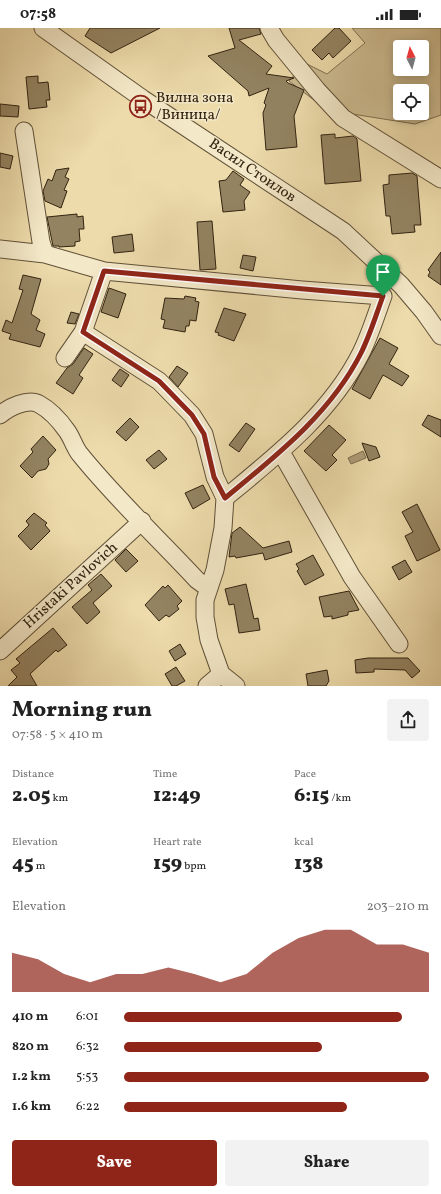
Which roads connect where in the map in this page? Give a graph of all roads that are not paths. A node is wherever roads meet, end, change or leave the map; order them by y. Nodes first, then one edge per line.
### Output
1 (43, 28) edge
2 (269, 28) edge
3 (24, 131) dead end
4 (441, 179) edge
5 (0, 249) edge
6 (45, 254) junction
7 (104, 271) junction
8 (401, 285) junction
9 (383, 296) junction
10 (83, 332) junction
11 (441, 336) edge
12 (65, 358) dead end
13 (0, 415) edge
14 (281, 452) junction
15 (225, 498) junction
16 (142, 521) junction
17 (208, 588) junction
18 (399, 644) dead end
19 (0, 651) edge
20 (220, 674) junction
21 (207, 686) edge
22 (236, 686) edge

1 - 8 street, Васил Стоилов
2 - 4 street
3 - 6 street
5 - 6 street
6 - 7 street
7 - 9 street
7 - 10 street
8 - 9 street
8 - 11 street, Васил Стоилов
9 - 14 street
10 - 12 street
10 - 15 street
13 - 16 street
14 - 15 street
14 - 18 street
15 - 17 street
16 - 17 street
16 - 19 street, Hristaki Pavlovich
17 - 20 street
20 - 21 street
20 - 22 street

